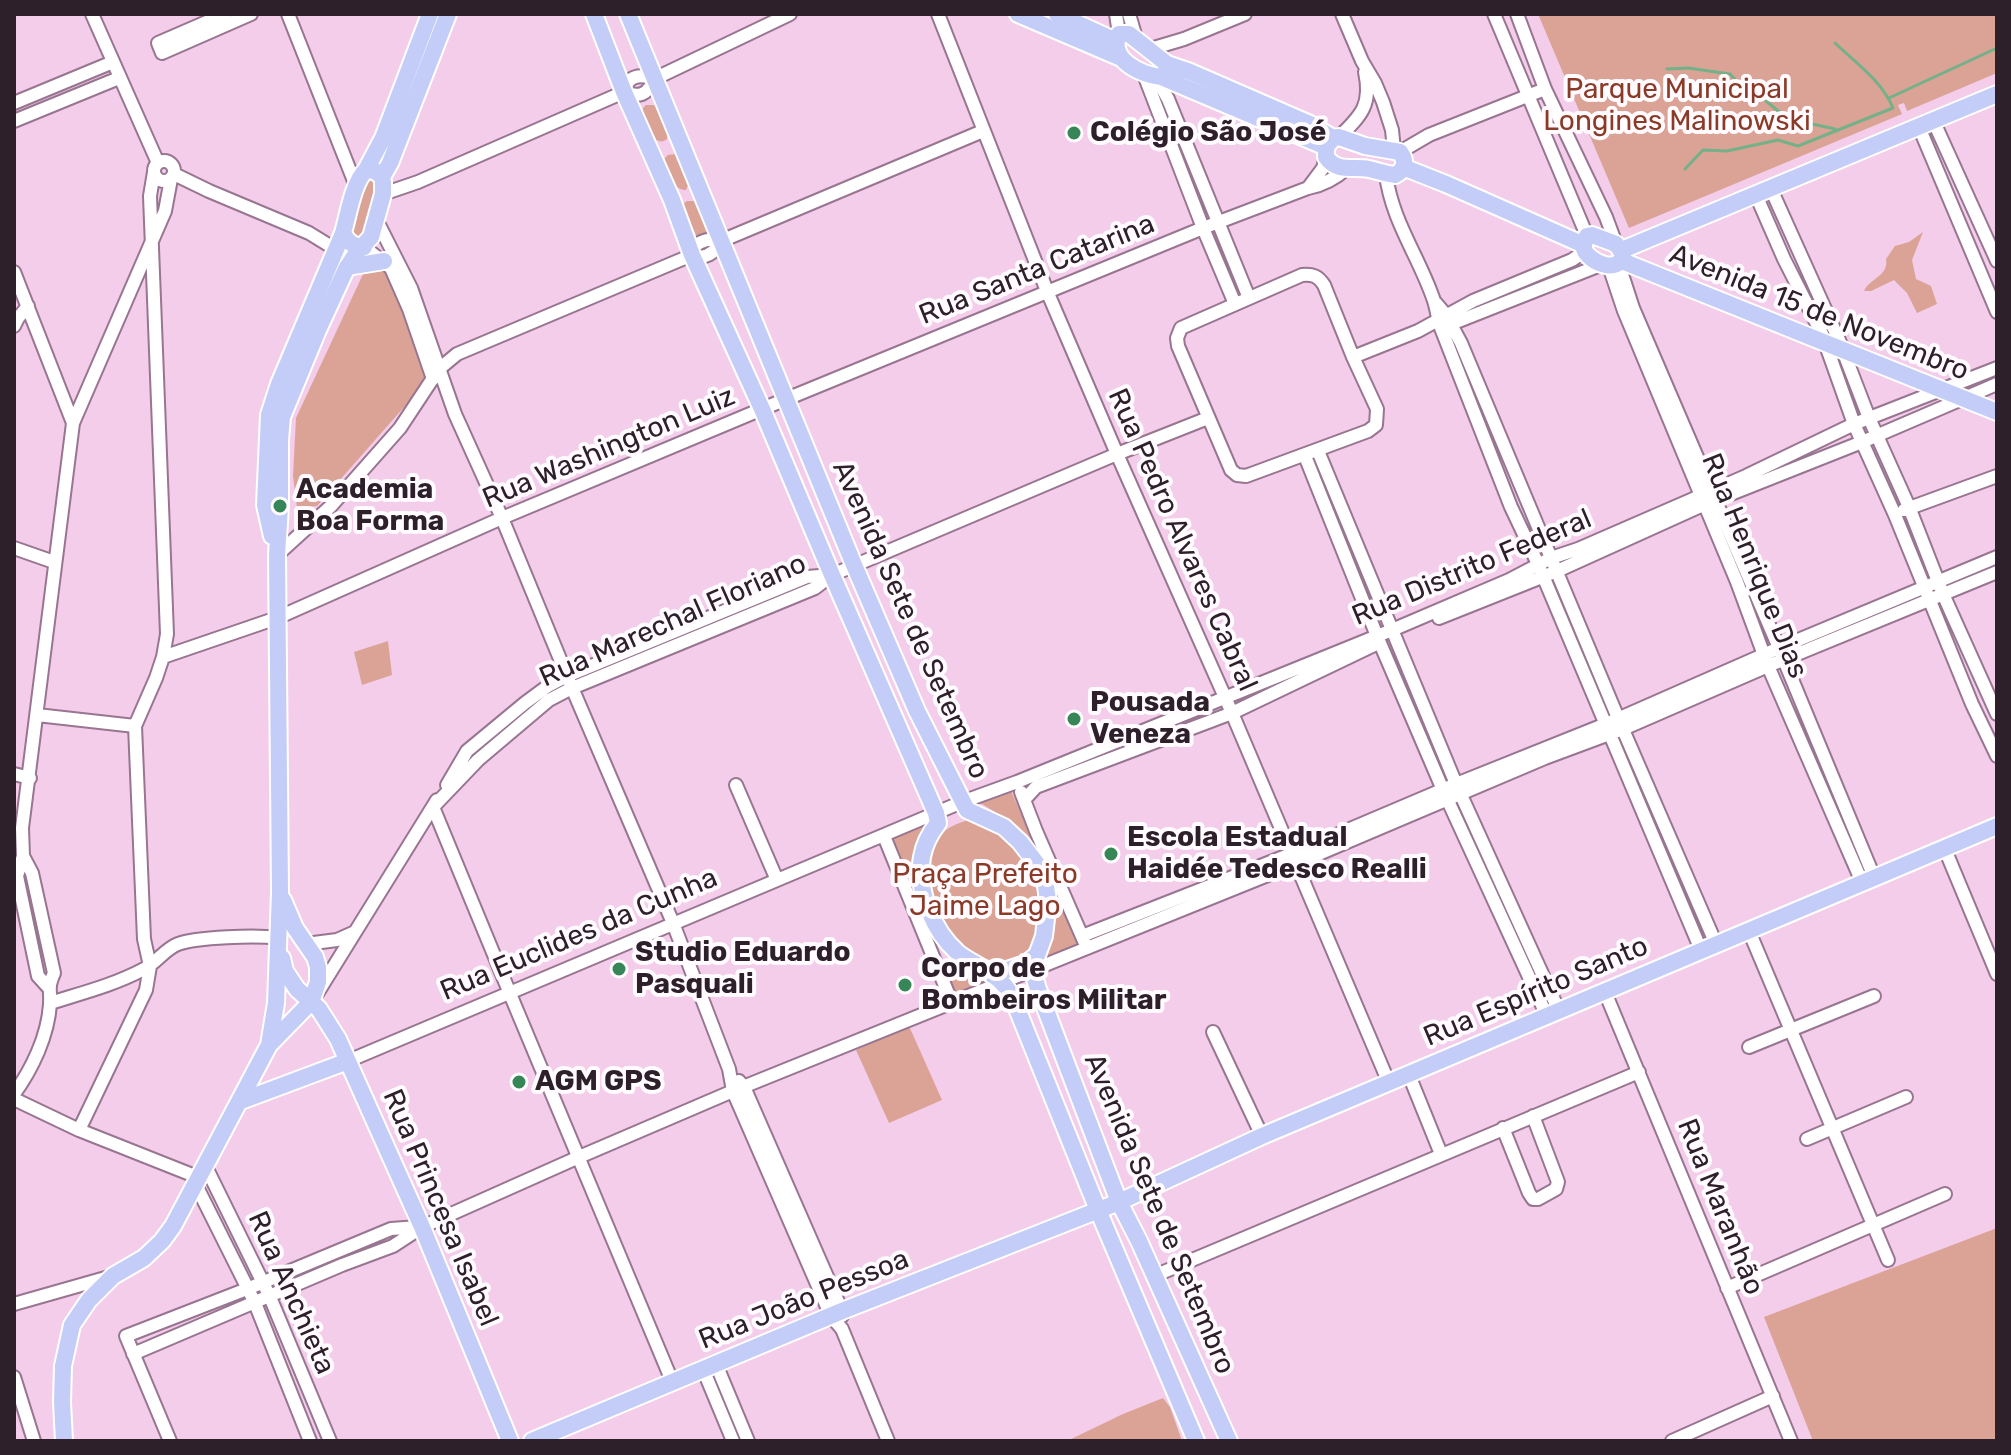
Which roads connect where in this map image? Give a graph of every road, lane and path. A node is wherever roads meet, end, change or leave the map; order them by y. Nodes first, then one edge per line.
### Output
1 (92, 14) edge
2 (102, 14) edge
3 (225, 14) edge
4 (251, 14) edge
5 (288, 14) edge
6 (430, 14) edge
7 (448, 14) edge
8 (594, 14) edge
9 (628, 14) edge
10 (790, 14) edge
11 (938, 14) edge
12 (1018, 14) edge
13 (1057, 14) edge
14 (1116, 14) edge
15 (1129, 14) edge
16 (1245, 14) edge
17 (1342, 14) edge
18 (1494, 14) edge
19 (1517, 14) edge
20 (1184, 39) junction
21 (1129, 41) junction
22 (106, 43) junction
23 (426, 46) junction
24 (1121, 58) junction
25 (1362, 61) junction
26 (113, 62) junction
27 (1158, 70) junction
28 (119, 78) junction
29 (654, 79) junction
30 (1545, 89) junction
31 (624, 92) junction
32 (1997, 94) edge
33 (1528, 96) junction
34 (14, 103) edge
35 (14, 121) edge
36 (1926, 123) junction
37 (983, 131) junction
38 (1331, 145) junction
39 (1399, 156) junction
40 (156, 168) junction
41 (1347, 168) junction
42 (374, 173) junction
43 (1386, 174) junction
44 (172, 176) junction
45 (1202, 182) junction
46 (356, 186) junction
47 (1188, 188) junction
48 (1308, 188) junction
49 (1764, 192) junction
50 (383, 194) junction
51 (376, 219) junction
52 (1218, 222) junction
53 (1203, 228) junction
54 (309, 233) junction
55 (343, 233) junction
56 (1988, 240) junction
57 (721, 241) junction
58 (152, 242) junction
59 (1585, 244) junction
60 (364, 247) junction
61 (1971, 248) junction
62 (335, 249) junction
63 (1799, 252) junction
64 (692, 255) junction
65 (1616, 258) junction
66 (1784, 259) junction
67 (384, 261) junction
68 (1997, 261) edge
69 (347, 267) junction
70 (14, 272) edge
71 (1047, 291) junction
72 (1249, 298) junction
73 (1235, 304) junction
74 (28, 306) junction
75 (1997, 312) edge
76 (1444, 322) junction
77 (14, 326) edge
78 (311, 326) junction
79 (1833, 343) junction
80 (1353, 357) junction
81 (1997, 368) edge
82 (436, 374) junction
83 (1997, 384) edge
84 (1959, 392) junction
85 (786, 399) junction
86 (1997, 402) edge
87 (762, 409) junction
88 (1997, 412) edge
89 (1208, 418) junction
90 (1869, 418) junction
91 (73, 423) junction
92 (1854, 424) junction
93 (1878, 435) junction
94 (1862, 442) junction
95 (1318, 451) junction
96 (1117, 454) junction
97 (1305, 456) junction
98 (1997, 476) edge
99 (1708, 498) junction
100 (1909, 507) junction
101 (1895, 515) junction
102 (502, 518) junction
103 (14, 548) edge
104 (277, 555) junction
105 (1997, 557) edge
106 (1551, 558) junction
107 (54, 562) junction
108 (854, 565) junction
109 (1540, 570) junction
110 (1557, 571) junction
111 (1997, 572) edge
112 (832, 575) junction
113 (1742, 579) junction
114 (1938, 582) junction
115 (1924, 588) junction
116 (1943, 594) junction
117 (1930, 601) junction
118 (277, 618) junction
119 (1854, 625) junction
120 (1393, 633) junction
121 (1378, 639) junction
122 (1781, 654) junction
123 (163, 657) junction
124 (1766, 660) junction
125 (570, 682) junction
126 (1990, 697) junction
127 (1225, 698) junction
128 (1972, 704) junction
129 (917, 711) junction
130 (1232, 713) junction
131 (1997, 714) edge
132 (37, 715) junction
133 (898, 723) junction
134 (135, 726) junction
135 (1614, 726) junction
136 (1997, 756) edge
137 (1830, 770) junction
138 (14, 774) edge
139 (1817, 777) junction
140 (30, 778) junction
141 (1017, 782) junction
142 (736, 785) dead end
143 (1458, 789) junction
144 (1445, 795) junction
145 (1027, 796) junction
146 (965, 806) junction
147 (433, 807) junction
148 (937, 818) junction
149 (1997, 826) edge
150 (1036, 831) junction
151 (884, 836) junction
152 (1944, 847) junction
153 (1293, 859) junction
154 (1039, 870) junction
155 (777, 880) junction
156 (1868, 880) junction
157 (905, 885) junction
158 (280, 892) junction
159 (926, 899) junction
160 (1065, 899) junction
161 (934, 922) junction
162 (673, 923) junction
163 (1749, 931) junction
164 (355, 932) junction
165 (277, 938) junction
166 (1084, 942) junction
167 (306, 944) junction
168 (1709, 947) junction
169 (931, 950) junction
170 (1034, 963) junction
171 (150, 966) junction
172 (1997, 974) edge
173 (998, 979) junction
174 (1605, 992) junction
175 (509, 994) junction
176 (1874, 996) dead end
177 (311, 1002) junction
178 (50, 1003) junction
179 (952, 1003) junction
180 (1553, 1013) junction
181 (1791, 1031) junction
182 (1213, 1032) dead end
183 (269, 1045) junction
184 (1749, 1047) dead end
185 (348, 1061) junction
186 (1639, 1072) junction
187 (1409, 1075) junction
188 (1389, 1083) junction
189 (738, 1089) junction
190 (14, 1097) edge
191 (1906, 1097) dead end
192 (241, 1101) junction
193 (1533, 1116) junction
194 (1503, 1128) junction
195 (1831, 1129) junction
196 (79, 1130) junction
197 (1262, 1136) junction
198 (1807, 1139) dead end
199 (1441, 1154) junction
200 (579, 1157) junction
201 (201, 1177) junction
202 (1945, 1194) dead end
203 (1119, 1202) junction
204 (1098, 1210) junction
205 (1873, 1226) junction
206 (422, 1227) junction
207 (336, 1251) junction
208 (1888, 1260) dead end
209 (342, 1265) junction
210 (113, 1276) junction
211 (1154, 1276) junction
212 (263, 1282) junction
213 (1130, 1286) junction
214 (1727, 1288) junction
215 (247, 1289) junction
216 (270, 1297) junction
217 (255, 1303) junction
218 (14, 1304) edge
219 (836, 1313) junction
220 (133, 1354) junction
221 (709, 1367) junction
222 (14, 1377) edge
223 (672, 1381) junction
224 (1773, 1396) junction
225 (314, 1402) junction
226 (297, 1409) junction
227 (34, 1441) edge
228 (64, 1441) edge
229 (170, 1441) edge
230 (310, 1441) edge
231 (330, 1441) edge
232 (510, 1441) edge
233 (532, 1441) edge
234 (733, 1441) edge
235 (748, 1441) edge
236 (888, 1441) edge
237 (1196, 1441) edge
238 (1229, 1441) edge
239 (1674, 1441) edge
240 (1791, 1441) edge

1 - 22 street
2 - 22 street
3 - 4 street
5 - 46 street
6 - 23 main road
7 - 23 main road
8 - 31 main road, Avenida Sete de Setembro
9 - 29 main road, Avenida Sete de Setembro
10 - 29 street
11 - 37 street, Rua Pedro Alvares Cabral
12 - 24 main road, Avenida 15 de Novembro
13 - 21 main road, Avenida 15 de Novembro
14 - 21 street
15 - 21 street
16 - 20 street
17 - 25 street
18 - 33 street
19 - 30 street, Rua Henrique Dias
20 - 21 street
20 - 27 street
21 - 24 main road
21 - 27 main road, Avenida 15 de Novembro
22 - 26 street
23 - 42 main road
24 - 27 main road, Avenida 15 de Novembro
25 - 38 street
25 - 39 street
26 - 28 street
26 - 34 street
27 - 38 main road, Avenida 15 de Novembro
27 - 45 street
27 - 47 street
28 - 35 street
28 - 40 street
29 - 31 street
29 - 57 main road, Avenida Sete de Setembro
30 - 33 street
30 - 65 street, Rua Henrique Dias
31 - 50 street
31 - 64 main road, Avenida Sete de Setembro
32 - 36 main road
33 - 39 street
33 - 59 street
36 - 49 main road
36 - 56 street
36 - 61 street
37 - 57 street
37 - 71 street, Rua Pedro Alvares Cabral
38 - 39 main road, Avenida 15 de Novembro
38 - 41 main road, Avenida 15 de Novembro
38 - 48 street
39 - 43 main road
39 - 59 main road, Avenida 15 de Novembro
40 - 44 street
40 - 58 street
41 - 43 main road, Avenida 15 de Novembro
41 - 48 street, Rua Santa Catarina
42 - 46 main road
42 - 50 main road
43 - 76 street
44 - 54 street
44 - 58 street
45 - 47 street
45 - 52 street
46 - 55 main road
47 - 53 street
48 - 52 street, Rua Santa Catarina
49 - 63 street
49 - 65 main road
49 - 66 street
50 - 51 main road
51 - 60 main road
51 - 82 street
52 - 53 street, Rua Santa Catarina
52 - 72 street
53 - 71 street, Rua Santa Catarina
53 - 73 street
54 - 55 street
54 - 62 street
55 - 60 main road
55 - 62 main road
56 - 61 street
56 - 68 street
57 - 64 street
57 - 85 main road, Avenida Sete de Setembro
58 - 91 street
58 - 123 street
59 - 65 main road, Avenida 15 de Novembro
59 - 65 main road, Avenida 15 de Novembro
59 - 76 street
60 - 67 street
60 - 69 main road
61 - 75 street
62 - 78 main road
63 - 66 street
63 - 79 street
64 - 82 street
64 - 87 main road, Avenida Sete de Setembro
65 - 76 street
65 - 79 main road, Avenida 15 de Novembro
65 - 99 street, Rua Henrique Dias
66 - 79 street
67 - 69 main road
67 - 82 street
69 - 78 main road
70 - 74 street
71 - 85 street, Rua Santa Catarina
71 - 96 street, Rua Pedro Alvares Cabral
72 - 73 street
72 - 80 street
73 - 89 street
74 - 77 street
74 - 91 street
76 - 80 street
76 - 106 street
76 - 109 street
78 - 104 main road
79 - 84 main road, Avenida 15 de Novembro
79 - 90 street
79 - 92 street
80 - 95 street
81 - 84 street, Rua Distrito Federal
82 - 102 street
82 - 104 street
83 - 84 street, Rua Distrito Federal
84 - 86 main road, Avenida 15 de Novembro
84 - 88 main road, Avenida 15 de Novembro
84 - 90 street, Rua Distrito Federal
84 - 93 street, Rua Distrito Federal
85 - 87 street, Rua Santa Catarina
85 - 108 main road, Avenida Sete de Setembro
87 - 102 street, Rua Washington Luiz
87 - 112 main road, Avenida Sete de Setembro
89 - 96 street, Rua Marechal Floriano
89 - 97 street
90 - 92 street, Rua Distrito Federal
90 - 93 street
91 - 107 street
92 - 94 street
92 - 99 street, Rua Distrito Federal
93 - 94 street, Rua Distrito Federal
93 - 100 street
94 - 99 street, Rua Distrito Federal
94 - 101 street
95 - 97 street
95 - 120 street
96 - 108 street, Rua Marechal Floriano
96 - 127 street, Rua Pedro Alvares Cabral
97 - 121 street
98 - 100 street
99 - 106 street, Rua Distrito Federal
99 - 110 street, Rua Distrito Federal
99 - 113 street, Rua Henrique Dias
100 - 101 street
100 - 114 street
101 - 115 street
102 - 118 street, Rua Washington Luiz
102 - 125 street
103 - 107 street
104 - 118 main road
105 - 114 street
106 - 109 street, Rua Distrito Federal
106 - 110 street
107 - 132 street
108 - 112 street, Rua Marechal Floriano
108 - 129 main road, Avenida Sete de Setembro
109 - 110 street, Rua Distrito Federal
109 - 120 street, Rua Distrito Federal
109 - 135 street
110 - 135 street
111 - 116 street
112 - 125 street, Rua Marechal Floriano
112 - 133 main road, Avenida Sete de Setembro
113 - 122 street, Rua Henrique Dias
113 - 124 street, Rua Henrique Dias
114 - 115 street
114 - 116 street
115 - 117 street
115 - 119 street
116 - 117 street
116 - 126 street
117 - 119 street
117 - 128 street
118 - 123 street, Rua Washington Luiz
118 - 158 main road
119 - 122 street
120 - 121 street, Rua Distrito Federal
120 - 143 street
121 - 127 street, Rua Distrito Federal
121 - 130 street, Rua Distrito Federal
121 - 144 street
122 - 124 street
122 - 137 street, Rua Henrique Dias
123 - 134 street
124 - 135 street
124 - 139 street, Rua Henrique Dias
125 - 147 street, Rua Marechal Floriano
125 - 162 street
126 - 128 street
126 - 131 street
127 - 130 street, Rua Pedro Alvares Cabral
127 - 141 street, Rua Distrito Federal
128 - 136 street
129 - 133 main road
129 - 146 main road, Avenida Sete de Setembro
130 - 145 street, Rua Distrito Federal
130 - 153 street, Rua Pedro Alvares Cabral
132 - 134 street
132 - 140 street
133 - 148 main road, Avenida Sete de Setembro
134 - 171 street
135 - 143 street
135 - 168 street
137 - 139 street
137 - 156 street, Rua Henrique Dias
138 - 140 street
139 - 156 street, Rua Henrique Dias
140 - 178 street
141 - 145 street
141 - 146 street, Rua Distrito Federal
142 - 155 street
143 - 144 street
143 - 180 street
144 - 153 street
144 - 180 street
145 - 150 street
146 - 148 main road
146 - 154 main road, Avenida Sete de Setembro
147 - 164 street, Rua Marechal Floriano
147 - 175 street
148 - 151 street, Rua Euclides da Cunha
148 - 159 main road
149 - 152 main road, Rua Espírito Santo
150 - 154 street
150 - 160 street
151 - 155 street, Rua Euclides da Cunha
151 - 157 street
152 - 156 main road, Rua Espírito Santo
152 - 172 street
153 - 166 street
153 - 188 street, Rua Pedro Alvares Cabral
154 - 160 street
154 - 170 main road
155 - 162 street, Rua Euclides da Cunha
156 - 163 main road, Rua Espírito Santo
157 - 159 street
157 - 169 street
158 - 165 main road
158 - 167 main road
159 - 161 main road
160 - 166 street
161 - 169 street
161 - 173 main road
162 - 175 street, Rua Euclides da Cunha
162 - 189 street
163 - 168 main road, Rua Espírito Santo
163 - 181 street
164 - 167 street
164 - 177 street, Rua Marechal Floriano
165 - 171 street
165 - 177 main road, Rua Princesa Isabel
165 - 183 main road
166 - 170 street
167 - 177 main road
168 - 174 main road, Rua Espírito Santo
169 - 179 street
170 - 173 main road
170 - 203 main road, Avenida Sete de Setembro
171 - 178 street
171 - 196 street
173 - 179 street
173 - 204 main road, Avenida Sete de Setembro
174 - 180 main road, Rua Espírito Santo
174 - 186 street, Rua Maranhão
175 - 185 street, Rua Euclides da Cunha
175 - 200 street
176 - 181 street
177 - 183 main road
177 - 185 main road, Rua Princesa Isabel
178 - 190 street
179 - 189 street
180 - 187 main road, Rua Espírito Santo
181 - 184 street
181 - 195 street
182 - 197 street
183 - 192 main road
185 - 192 main road, Rua Euclides da Cunha
185 - 206 main road, Rua Princesa Isabel
186 - 193 street
186 - 214 street, Rua Maranhão
187 - 188 main road, Rua Espírito Santo
187 - 199 street
188 - 197 main road, Rua Espírito Santo
189 - 200 street
189 - 219 street
190 - 196 street
191 - 195 street
192 - 201 main road
193 - 194 street
193 - 194 street
194 - 199 street
195 - 198 street
195 - 205 street
196 - 201 street
197 - 203 main road, Rua Espírito Santo
199 - 211 street
200 - 206 street
200 - 223 street
201 - 210 main road
201 - 212 street, Rua Anchieta
201 - 215 street, Rua Anchieta
202 - 205 street
203 - 204 main road, Rua Espírito Santo
203 - 211 main road, Avenida Sete de Setembro
204 - 213 main road, Avenida Sete de Setembro
204 - 219 main road, Rua João Pessoa
205 - 208 street
205 - 214 street
206 - 207 street
206 - 209 street
206 - 232 main road, Rua Princesa Isabel
207 - 209 street
207 - 212 street
209 - 216 street
210 - 218 street
210 - 228 main road
211 - 213 main road
211 - 238 main road, Avenida Sete de Setembro
212 - 215 street
212 - 216 street, Rua Anchieta
213 - 237 main road, Avenida Sete de Setembro
214 - 224 street, Rua Maranhão
215 - 217 street, Rua Anchieta
215 - 220 street
216 - 217 street
216 - 225 street, Rua Anchieta
217 - 220 street
217 - 226 street, Rua Anchieta
219 - 221 main road, Rua João Pessoa
219 - 236 street
220 - 229 street
221 - 223 main road, Rua João Pessoa
221 - 234 street
221 - 235 street
222 - 227 street
223 - 233 main road, Rua João Pessoa
224 - 239 street
224 - 240 street, Rua Maranhão
225 - 226 street
225 - 231 street, Rua Anchieta
226 - 230 street, Rua Anchieta

